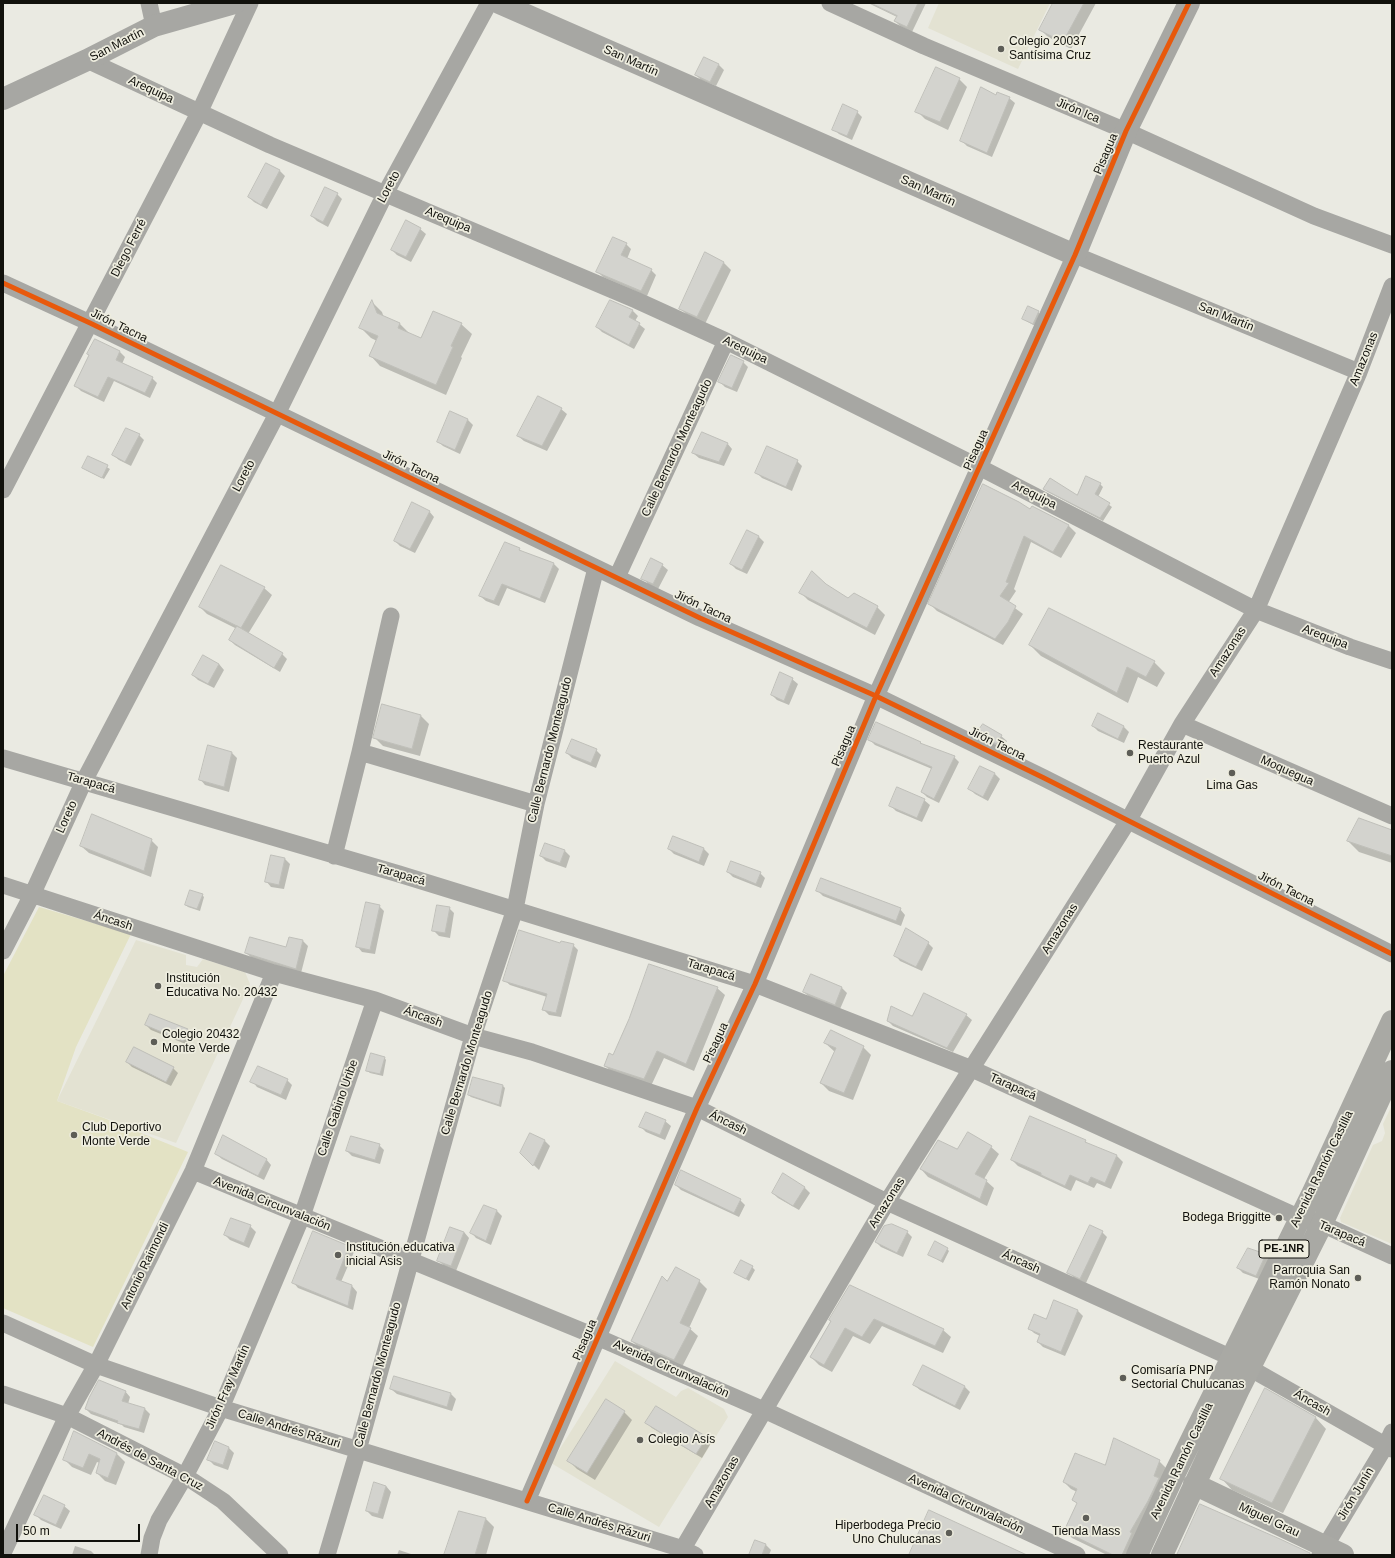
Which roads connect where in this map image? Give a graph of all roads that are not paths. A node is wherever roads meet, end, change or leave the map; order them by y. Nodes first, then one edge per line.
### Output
1 (149, 3) edge
2 (235, 3) edge
3 (250, 3) edge
4 (490, 3) edge
5 (499, 3) edge
6 (830, 3) edge
7 (1189, 3) edge
8 (154, 26) junction
9 (87, 60) junction
10 (3, 99) edge
11 (199, 113) junction
12 (1126, 131) junction
13 (385, 194) junction
14 (1392, 246) edge
15 (1075, 255) junction
16 (3, 283) edge
17 (1392, 286) edge
18 (90, 323) junction
19 (726, 340) junction
20 (1359, 372) junction
21 (277, 414) junction
22 (979, 467) junction
23 (3, 490) edge
24 (596, 568) junction
25 (617, 577) junction
26 (1256, 610) junction
27 (391, 616) dead end
28 (1392, 661) edge
29 (876, 696) junction
30 (1182, 724) junction
31 (360, 752) junction
32 (3, 758) edge
33 (84, 781) junction
34 (536, 804) junction
35 (1392, 816) edge
36 (1128, 821) junction
37 (334, 856) junction
38 (3, 886) edge
39 (32, 895) junction
40 (515, 909) junction
41 (3, 951) edge
42 (1392, 954) edge
43 (274, 973) junction
44 (755, 984) junction
45 (375, 1000) junction
46 (1392, 1021) edge
47 (473, 1036) junction
48 (972, 1069) junction
49 (1392, 1071) edge
50 (697, 1108) junction
51 (193, 1171) junction
52 (887, 1202) junction
53 (302, 1216) junction
54 (1300, 1218) junction
55 (1322, 1224) junction
56 (1392, 1256) edge
57 (410, 1260) junction
58 (3, 1323) edge
59 (597, 1337) junction
60 (1241, 1363) junction
61 (96, 1365) junction
62 (3, 1394) edge
63 (221, 1408) junction
64 (764, 1410) junction
65 (67, 1416) junction
66 (1390, 1442) edge
67 (358, 1450) junction
68 (185, 1476) junction
69 (1194, 1484) junction
70 (528, 1501) junction
71 (1329, 1552) edge
72 (3, 1553) edge
73 (686, 1553) edge
74 (149, 1555) edge
75 (280, 1555) edge
76 (327, 1555) edge
77 (1077, 1555) edge
78 (1137, 1555) edge
79 (1162, 1555) edge

1 - 8 street
2 - 8 street, San Martín
3 - 11 street, Diego Ferré
4 - 13 street, Loreto
5 - 15 street, San Martín
6 - 12 street, Jirón Ica
7 - 12 street, Pisagua
8 - 9 street, San Martín
9 - 10 street, San Martín
9 - 11 street, Arequipa
11 - 13 street, Arequipa
11 - 18 street, Diego Ferré
12 - 14 street, Jirón Ica
12 - 15 street, Pisagua
13 - 19 street, Arequipa
13 - 21 street, Loreto
15 - 20 street, San Martín
15 - 22 street, Pisagua
16 - 18 street, Jirón Tacna
17 - 20 street, Amazonas
18 - 21 street, Jirón Tacna
18 - 23 street, Diego Ferré
19 - 22 street, Arequipa
19 - 25 street, Calle Bernardo Monteagudo
20 - 26 street, Amazonas
21 - 24 street, Jirón Tacna
21 - 33 street, Loreto
22 - 26 street, Arequipa
22 - 29 street, Pisagua
24 - 25 street, Jirón Tacna
24 - 34 street, Calle Bernardo Monteagudo
25 - 29 street, Jirón Tacna
26 - 28 street, Arequipa
26 - 30 street, Amazonas
27 - 31 street
29 - 36 street, Jirón Tacna
29 - 44 street, Pisagua
30 - 35 street, Moquegua
30 - 36 street, Amazonas
31 - 34 street
31 - 37 street
32 - 33 street, Tarapacá
33 - 37 street, Tarapacá
33 - 39 street, Loreto
34 - 40 street, Calle Bernardo Monteagudo
36 - 42 street, Jirón Tacna
36 - 48 street, Amazonas
37 - 40 street, Tarapacá
38 - 39 street, Áncash
39 - 41 street, Loreto
39 - 43 street, Áncash
40 - 44 street, Tarapacá
40 - 47 street, Calle Bernardo Monteagudo
43 - 45 street, Áncash
43 - 51 street, Antonio Raimondi
44 - 48 street, Tarapacá
44 - 50 street, Pisagua
45 - 47 street, Áncash
45 - 53 street, Calle Gabino Uribe
46 - 54 main road, Avenida Ramón Castilla / PE-1NR
47 - 50 street, Áncash
47 - 57 street, Calle Bernardo Monteagudo
48 - 52 street, Amazonas
48 - 54 street, Tarapacá
49 - 55 main road, Avenida Ramón Castilla / PE-1NR
50 - 52 street, Áncash
50 - 59 street, Pisagua
51 - 53 street, Avenida Circunvalación
51 - 61 street, Antonio Raimondi
52 - 60 street, Áncash
52 - 64 street, Amazonas
53 - 57 street, Avenida Circunvalación
53 - 63 street, Jirón Fray Martín
54 - 55 street, Tarapacá
54 - 60 main road, Avenida Ramón Castilla / PE-1NR
55 - 56 street, Tarapacá
55 - 60 main road, Avenida Ramón Castilla / PE-1NR
57 - 59 street, Avenida Circunvalación
57 - 67 street, Calle Bernardo Monteagudo
58 - 61 street, Calle Andrés Rázuri
59 - 64 street, Avenida Circunvalación
59 - 70 street, Pisagua
60 - 66 street, Áncash
60 - 69 main road, Avenida Ramón Castilla / PE-1NR
60 - 78 main road, Avenida Ramón Castilla / PE-1NR
61 - 63 street, Calle Andrés Rázuri
61 - 65 street, Antonio Raimondi
62 - 65 street, Andrés de Santa Cruz
63 - 67 street, Calle Andrés Rázuri
63 - 68 street, Jirón Fray Martín
64 - 73 street, Amazonas
64 - 77 street, Avenida Circunvalación
65 - 68 street, Andrés de Santa Cruz
65 - 72 street, Antonio Raimondi
66 - 71 street, Jirón Junín
67 - 70 street, Calle Andrés Rázuri
67 - 76 street, Calle Bernardo Monteagudo
68 - 74 street, Jirón Fray Martín
68 - 75 street, Andrés de Santa Cruz
69 - 71 main road, Miguel Grau
69 - 79 main road, Avenida Ramón Castilla
70 - 73 street, Calle Andrés Rázuri

